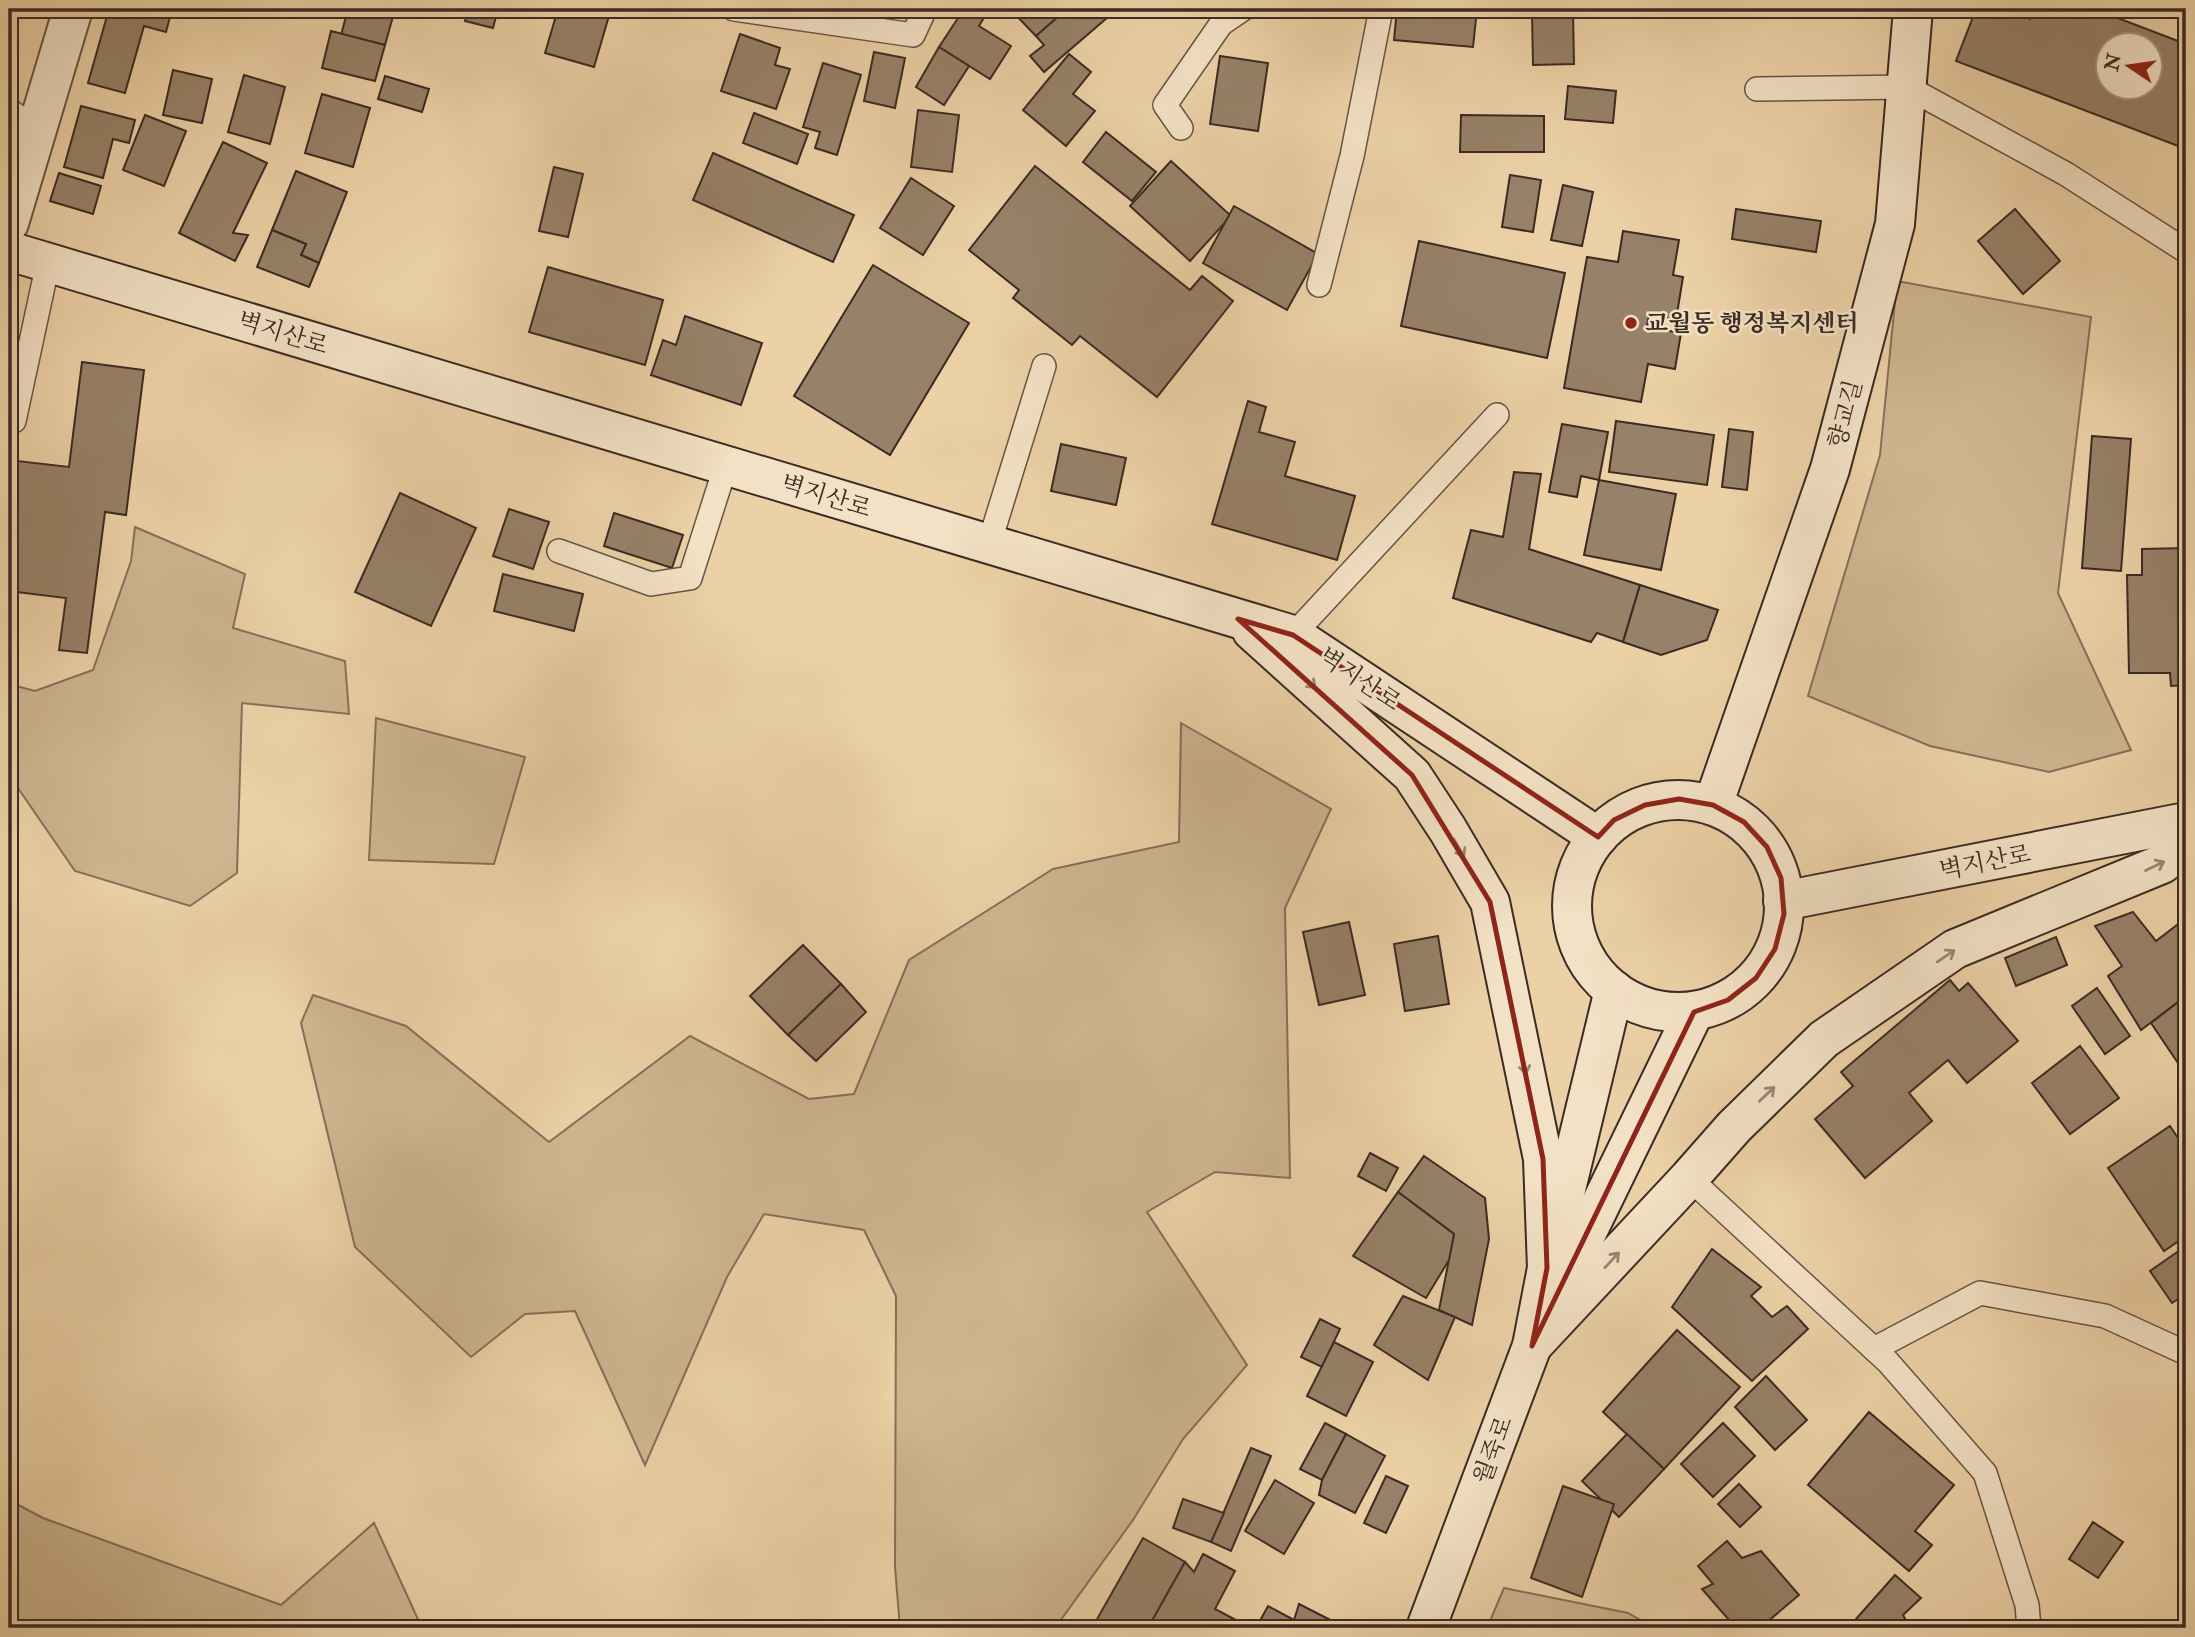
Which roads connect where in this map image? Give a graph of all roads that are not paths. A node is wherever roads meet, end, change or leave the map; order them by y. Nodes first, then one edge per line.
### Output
1 (72, 9) edge
2 (734, 9) edge
3 (925, 9) edge
4 (1243, 9) edge
5 (1381, 9) edge
6 (1913, 9) edge
7 (1906, 87) junction
8 (1757, 89) dead end
9 (23, 120) edge
10 (1181, 128) dead end
11 (9, 223) edge
12 (9, 251) edge
13 (2186, 251) edge
14 (48, 263) junction
15 (1319, 285) dead end
16 (1044, 366) dead end
17 (1497, 415) dead end
18 (9, 419) edge
19 (726, 466) junction
20 (989, 544) junction
21 (559, 551) dead end
22 (1238, 619) junction
23 (1293, 635) junction
24 (1713, 805) junction
25 (2186, 822) edge
26 (1598, 837) junction
27 (2186, 845) edge
28 (1783, 901) junction
29 (1614, 990) junction
30 (1694, 1012) junction
31 (1689, 1178) junction
32 (1548, 1268) junction
33 (1532, 1346) junction
34 (1874, 1349) junction
35 (2186, 1353) edge
36 (1426, 1628) edge
37 (2029, 1628) edge

1 - 9 street
2 - 3 lane
4 - 10 lane
5 - 15 lane
6 - 7 street, 향교길
7 - 8 lane
7 - 13 lane
7 - 24 street, 향교길
9 - 11 street
12 - 14 street, 벽지산로
14 - 18 lane
14 - 19 street, 벽지산로
16 - 20 lane
17 - 23 lane
19 - 20 street, 벽지산로
19 - 21 lane
20 - 22 street, 벽지산로
22 - 23 street, 벽지산로
22 -> 32 street
23 - 26 street, 벽지산로
24 - 26 street
24 - 28 street
25 - 28 street, 벽지산로
26 - 29 street
31 -> 27 street
28 - 30 street
29 - 30 street
29 - 32 street
30 - 33 street
33 -> 31 street
31 - 34 lane
32 - 33 street, 월죽로
33 - 36 street, 월죽로
34 - 35 lane
34 - 37 lane

